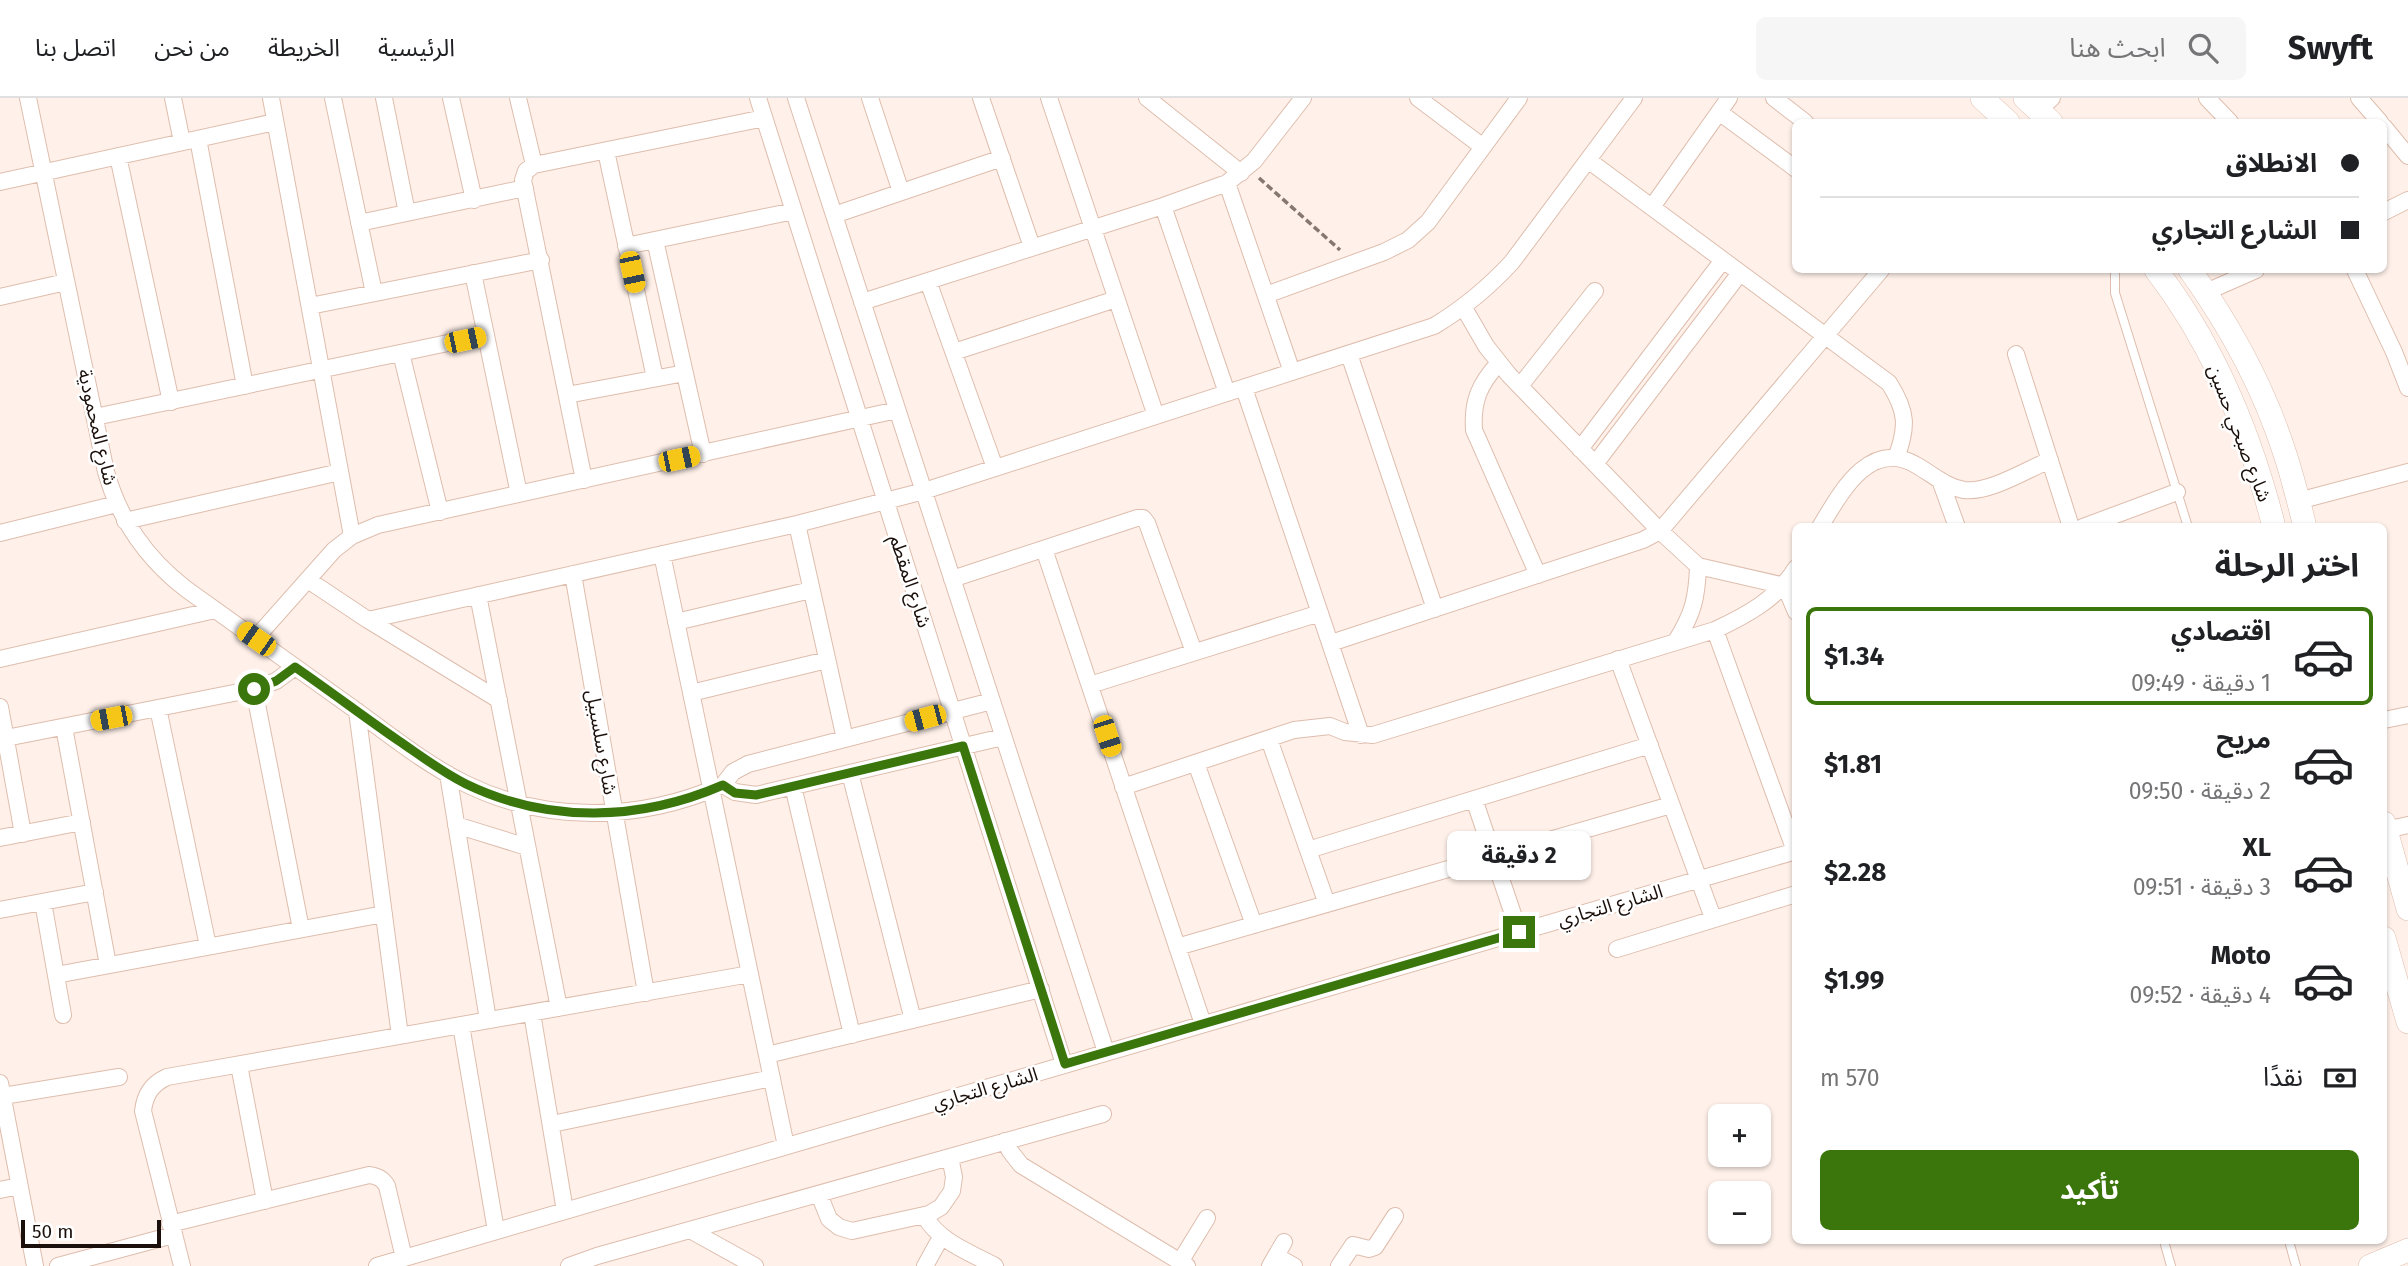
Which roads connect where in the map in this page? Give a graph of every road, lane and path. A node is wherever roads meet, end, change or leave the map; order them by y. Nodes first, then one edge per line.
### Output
1 (28, 98) edge
2 (173, 98) edge
3 (271, 98) edge
4 (333, 98) edge
5 (384, 98) edge
6 (451, 98) edge
7 (519, 98) edge
8 (758, 98) edge
9 (796, 98) edge
10 (870, 98) edge
11 (981, 98) edge
12 (1049, 98) edge
13 (1147, 98) edge
14 (1418, 98) edge
15 (1518, 98) edge
16 (1634, 98) edge
17 (1729, 98) edge
18 (1774, 98) edge
19 (1982, 98) edge
20 (2207, 98) edge
21 (2359, 98) edge
22 (1299, 99) edge
23 (1719, 112) junction
24 (764, 118) junction
25 (1801, 119) edge
26 (2001, 119) edge
27 (2227, 119) edge
28 (2377, 119) edge
29 (275, 122) junction
30 (2387, 131) edge
31 (190, 141) junction
32 (1483, 147) junction
33 (606, 151) junction
34 (118, 156) junction
35 (2408, 156) edge
36 (1002, 158) junction
37 (1588, 160) junction
38 (534, 165) junction
39 (1792, 166) edge
40 (1244, 171) junction
41 (44, 173) junction
42 (0, 182) edge
43 (1227, 183) junction
44 (525, 188) junction
45 (901, 192) junction
46 (474, 200) junction
47 (2408, 200) edge
48 (1163, 205) junction
49 (1651, 207) junction
50 (2387, 210) edge
51 (794, 211) junction
52 (407, 214) junction
53 (834, 215) junction
54 (359, 223) junction
55 (1092, 228) junction
56 (655, 240) junction
57 (626, 246) junction
58 (1032, 247) junction
59 (541, 260) junction
60 (1723, 260) junction
61 (1354, 263) junction
62 (473, 273) junction
63 (1740, 273) junction
64 (1879, 273) edge
65 (2115, 273) edge
66 (2158, 273) edge
67 (2192, 273) edge
68 (2249, 273) edge
69 (2356, 273) edge
70 (928, 281) junction
71 (66, 282) junction
72 (1595, 291) dead end
73 (2206, 292) junction
74 (374, 293) junction
75 (1266, 295) junction
76 (0, 296) edge
77 (1116, 299) junction
78 (862, 302) junction
79 (310, 306) junction
80 (1464, 308) junction
81 (486, 335) junction
82 (1826, 337) junction
83 (954, 352) junction
84 (401, 353) junction
85 (1349, 354) junction
86 (2015, 354) dead end
87 (1499, 363) junction
88 (321, 370) junction
89 (1292, 372) junction
90 (685, 373) junction
91 (656, 379) junction
92 (245, 386) junction
93 (1520, 386) junction
94 (1244, 388) junction
95 (2408, 388) edge
96 (1227, 393) junction
97 (567, 396) junction
98 (171, 402) junction
99 (897, 410) junction
100 (1156, 416) junction
101 (95, 417) junction
102 (859, 418) junction
103 (1580, 449) junction
104 (703, 454) junction
105 (1896, 458) junction
106 (2050, 460) junction
107 (1595, 464) junction
108 (995, 468) junction
109 (340, 472) junction
110 (2408, 472) edge
111 (584, 480) junction
112 (1940, 481) junction
113 (923, 491) junction
114 (2177, 492) junction
115 (519, 494) junction
116 (886, 501) junction
117 (2298, 501) junction
118 (117, 504) junction
119 (440, 512) junction
120 (125, 521) junction
121 (1823, 523) edge
122 (1956, 523) edge
123 (2070, 523) edge
124 (2093, 523) edge
125 (2187, 523) edge
126 (2273, 523) edge
127 (2304, 523) edge
128 (797, 524) junction
129 (1660, 531) junction
130 (0, 533) edge
131 (352, 536) junction
132 (1044, 549) junction
133 (662, 554) junction
134 (1698, 566) junction
135 (573, 574) junction
136 (1538, 575) junction
137 (1792, 575) edge
138 (952, 579) junction
139 (308, 580) junction
140 (1785, 586) junction
141 (811, 590) junction
142 (478, 595) junction
143 (1792, 602) edge
144 (1435, 609) junction
145 (215, 610) junction
146 (1320, 613) junction
147 (368, 620) junction
148 (676, 622) junction
149 (1715, 630) junction
150 (256, 639) junction
151 (1675, 641) junction
152 (1331, 643) junction
153 (1194, 652) junction
154 (0, 659) edge
155 (1618, 659) junction
156 (827, 660) junction
157 (295, 667) junction
158 (1090, 685) junction
159 (254, 689) junction
160 (691, 693) junction
161 (499, 700) junction
162 (992, 701) junction
163 (0, 707) edge
164 (158, 708) junction
165 (357, 711) junction
166 (952, 711) junction
167 (2408, 715) edge
168 (2387, 719) edge
169 (64, 727) junction
170 (1362, 735) junction
171 (1003, 737) junction
172 (6, 738) junction
173 (845, 739) junction
174 (1269, 739) junction
175 (1650, 745) junction
176 (963, 746) junction
177 (1196, 763) junction
178 (850, 773) junction
179 (448, 774) junction
180 (793, 786) junction
181 (1124, 787) junction
182 (717, 788) junction
183 (1474, 799) junction
184 (518, 804) junction
185 (1671, 805) junction
186 (615, 814) junction
187 (82, 822) junction
188 (456, 825) junction
189 (2408, 825) edge
190 (2387, 827) edge
191 (23, 834) junction
192 (2387, 837) edge
193 (0, 838) edge
194 (1792, 843) edge
195 (527, 847) junction
196 (1308, 850) junction
197 (1792, 852) edge
198 (1493, 856) junction
199 (1698, 879) junction
200 (95, 892) junction
201 (1792, 895) edge
202 (43, 902) junction
203 (1327, 904) junction
204 (2408, 909) edge
205 (0, 910) edge
206 (384, 914) junction
207 (1713, 918) junction
208 (1254, 925) junction
209 (301, 929) junction
210 (1519, 932) junction
211 (208, 946) junction
212 (1177, 947) junction
213 (2387, 948) edge
214 (1617, 949) dead end
215 (108, 965) junction
216 (750, 974) junction
217 (56, 975) junction
218 (1041, 989) junction
219 (646, 993) junction
220 (559, 1008) junction
221 (531, 1013) junction
222 (63, 1015) dead end
223 (488, 1020) junction
224 (913, 1020) junction
225 (2408, 1022) edge
226 (1203, 1024) junction
227 (461, 1025) junction
228 (852, 1035) junction
229 (400, 1036) junction
230 (1106, 1052) junction
231 (767, 1055) junction
232 (1065, 1064) junction
233 (239, 1065) junction
234 (119, 1077) dead end
235 (772, 1078) junction
236 (1, 1090) edge
237 (1104, 1114) dead end
238 (551, 1124) junction
239 (1005, 1141) junction
240 (786, 1146) junction
241 (950, 1157) junction
242 (19, 1186) junction
243 (0, 1190) edge
244 (819, 1194) junction
245 (265, 1201) junction
246 (565, 1211) junction
247 (923, 1215) junction
248 (1395, 1216) dead end
249 (1207, 1218) dead end
250 (171, 1229) junction
251 (690, 1230) junction
252 (496, 1231) junction
253 (941, 1237) junction
254 (2165, 1244) edge
255 (2290, 1244) edge
256 (2408, 1250) edge
257 (1277, 1255) edge
258 (404, 1258) junction
259 (1184, 1264) edge
260 (35, 1266) edge
261 (58, 1266) edge
262 (182, 1266) edge
263 (377, 1266) edge
264 (569, 1266) edge
265 (755, 1266) edge
266 (925, 1266) edge
267 (995, 1266) edge
268 (1294, 1266) edge
269 (1339, 1266) edge
270 (2171, 1266) edge
271 (2296, 1266) edge
272 (2370, 1266) edge

1 - 41 street, شارع المحمودية
2 - 31 street
3 - 29 street
4 - 54 street
5 - 52 street
6 - 46 street
7 - 38 street
8 - 24 street, شارع المقطم
9 - 53 street, شارع المقطم
10 - 45 street
11 - 36 street
12 - 55 street
13 - 40 street
14 - 32 street
15 - 32 street
16 - 37 street
17 - 23 street
18 - 25 street
19 - 26 street
20 - 27 street
21 - 28 street
22 - 40 street
23 - 39 street
23 - 49 street
24 - 33 street
24 - 51 street, شارع المقطم
29 - 31 street
29 - 79 street
30 - 35 street
31 - 34 street
31 - 92 street
32 - 61 street
33 - 38 street
33 - 57 street
34 - 41 street
34 - 98 street
36 - 45 street
36 - 58 street
37 - 49 street
37 - 80 street
38 - 44 street
40 - 43 street
40 - 61 path
41 - 42 street
41 - 71 street, شارع المحمودية
43 - 48 street
43 - 75 street
44 - 46 street
44 - 59 street
45 - 53 street
46 - 52 street
47 - 50 street
48 - 55 street
48 - 96 street
49 - 60 street
51 - 56 street
51 - 102 street, شارع المقطم
52 - 54 street
53 - 78 street, شارع المقطم
54 - 74 street
55 - 58 street
55 - 77 street
56 - 57 street
56 - 90 street
57 - 91 street
58 - 70 street
59 - 62 street
59 - 97 street
60 - 63 street
60 - 103 street
61 - 75 street
62 - 74 street
62 - 81 street
63 - 82 street
63 - 107 street
64 - 82 street
65 - 114 lane
66 - 126 street, شارع صبحي حسين
67 - 73 street, شارع صبحي حسين
68 - 73 street
69 - 95 street
70 - 78 street
70 - 83 street
71 - 76 street
71 - 101 street, شارع المحمودية
72 - 93 street
73 - 117 street, شارع صبحي حسين
74 - 79 street
75 - 89 street
77 - 83 street
77 - 100 street
78 - 99 street, شارع المقطم
79 - 88 street
80 - 85 street
80 - 87 street
81 - 84 street
81 - 115 street
82 - 105 street
82 - 129 street
83 - 108 street
84 - 88 street
84 - 119 street
85 - 89 street
85 - 144 street
86 - 106 street
87 - 93 street
87 - 136 street
88 - 92 street
88 - 109 street
89 - 94 street
90 - 91 street
90 - 104 street
91 - 97 street
92 - 98 street
93 - 103 street
94 - 96 street
94 - 146 street
96 - 100 street
97 - 111 street
98 - 101 street
99 - 102 street
99 - 113 street, شارع المقطم
100 - 108 street
101 - 118 street, شارع المحمودية
102 - 104 street
102 - 116 street, شارع المقطم
103 - 107 street
104 - 111 street
105 - 112 street
105 - 121 street
106 - 112 street
106 - 123 street
107 - 129 street
108 - 113 street
109 - 120 street
109 - 131 street
110 - 117 street
111 - 115 street
112 - 122 street
113 - 116 street
113 - 138 street, شارع المقطم
114 - 124 street
114 - 125 lane
115 - 119 street
116 - 128 street
116 - 166 street, شارع المقطم
117 - 127 street, شارع صبحي حسين
118 - 120 street, شارع المحمودية
118 - 130 street
119 - 131 street
120 - 145 street, شارع المحمودية
128 - 133 street
128 - 141 street
129 - 134 street
129 - 136 street
131 - 139 street
132 - 138 street
132 - 153 street
132 - 158 street
133 - 135 street
133 - 148 street
134 - 140 street
134 - 151 street
135 - 142 street
135 - 186 street, شارع سلسبيل
136 - 144 street
137 - 140 street
138 - 162 street, شارع المقطم
139 - 147 street
139 - 150 street
140 - 143 street
140 - 149 street
141 - 148 street
141 - 156 street
142 - 147 street
142 - 161 street
144 - 152 street
145 - 150 street, شارع المحمودية
145 - 154 street
146 - 152 street
146 - 153 street
147 - 161 street
148 - 160 street
149 - 151 street
149 - 194 street
150 - 157 street, شارع المحمودية
151 - 155 street
152 - 170 street
153 - 158 street
155 - 170 street
155 - 175 street
156 - 160 street
156 - 173 street
157 - 159 street
157 - 165 street, شارع المحمودية
158 - 181 street
159 - 164 street
159 - 209 street
160 - 182 street
161 - 184 street
162 - 166 street, شارع المحمودية
162 - 171 street, شارع المقطم
163 - 172 street
164 - 169 street
164 - 211 street
165 - 179 street, شارع المحمودية
165 - 206 street
166 - 173 street, شارع المحمودية
166 - 176 street, شارع المقطم
167 - 168 street
169 - 172 street
169 - 187 street
170 - 174 street
171 - 176 street
171 - 230 street, شارع المقطم
172 - 191 street
173 - 182 street, شارع المحمودية
174 - 177 street
174 - 196 street
175 - 183 street
175 - 185 street
176 - 178 street
176 - 218 street, شارع المقطم
177 - 181 street
177 - 208 street
178 - 180 street
178 - 224 street
179 - 184 street, شارع المحمودية
179 - 188 street
180 - 182 street
180 - 228 street
181 - 212 street
182 - 186 street, شارع المحمودية
182 - 216 street
183 - 196 street
183 - 198 street
184 - 186 street, شارع المحمودية
184 - 195 street
185 - 198 street
185 - 199 street
186 - 219 street, شارع سلسبيل
187 - 191 street
187 - 200 street
188 - 195 street
188 - 223 street
189 - 190 street
191 - 193 street
192 - 204 street
195 - 220 street
196 - 203 street
197 - 199 street, الشارع التجاري
198 - 203 street
198 - 210 street
199 - 207 street
199 - 210 street, الشارع التجاري
200 - 202 street
200 - 215 street
201 - 207 street
202 - 205 street
202 - 217 street
203 - 208 street
206 - 209 street
206 - 229 street
207 - 214 street
208 - 212 street
209 - 211 street
210 - 226 street, الشارع التجاري
211 - 215 street
212 - 226 street
213 - 225 street
215 - 217 street
216 - 219 street
216 - 231 street
217 - 222 street
218 - 224 street
218 - 232 street, شارع المقطم
219 - 220 street
220 - 221 street
221 - 223 street
221 - 238 street
223 - 227 street
224 - 228 street
226 - 230 street, الشارع التجاري
227 - 229 street
227 - 252 street
228 - 231 street
229 - 233 street
230 - 232 street, الشارع التجاري
231 - 235 street
232 - 240 street, الشارع التجاري
233 - 245 street
233 - 250 street
234 - 236 street
235 - 238 street
235 - 240 street
236 - 242 street
237 - 239 street
238 - 246 street
239 - 241 street
239 - 259 street
240 - 246 street, الشارع التجاري
241 - 244 street
241 - 247 street
242 - 243 street
242 - 260 street
244 - 247 street
244 - 251 street
245 - 250 street
245 - 258 street
246 - 252 street, الشارع التجاري
247 - 253 street
248 - 269 street
249 - 259 street
250 - 261 street
250 - 262 street
251 - 264 street
251 - 265 street
252 - 258 street, الشارع التجاري
253 - 266 street
253 - 267 street
254 - 270 lane
255 - 271 lane
256 - 272 street
257 - 268 street
258 - 263 street, الشارع التجاري

